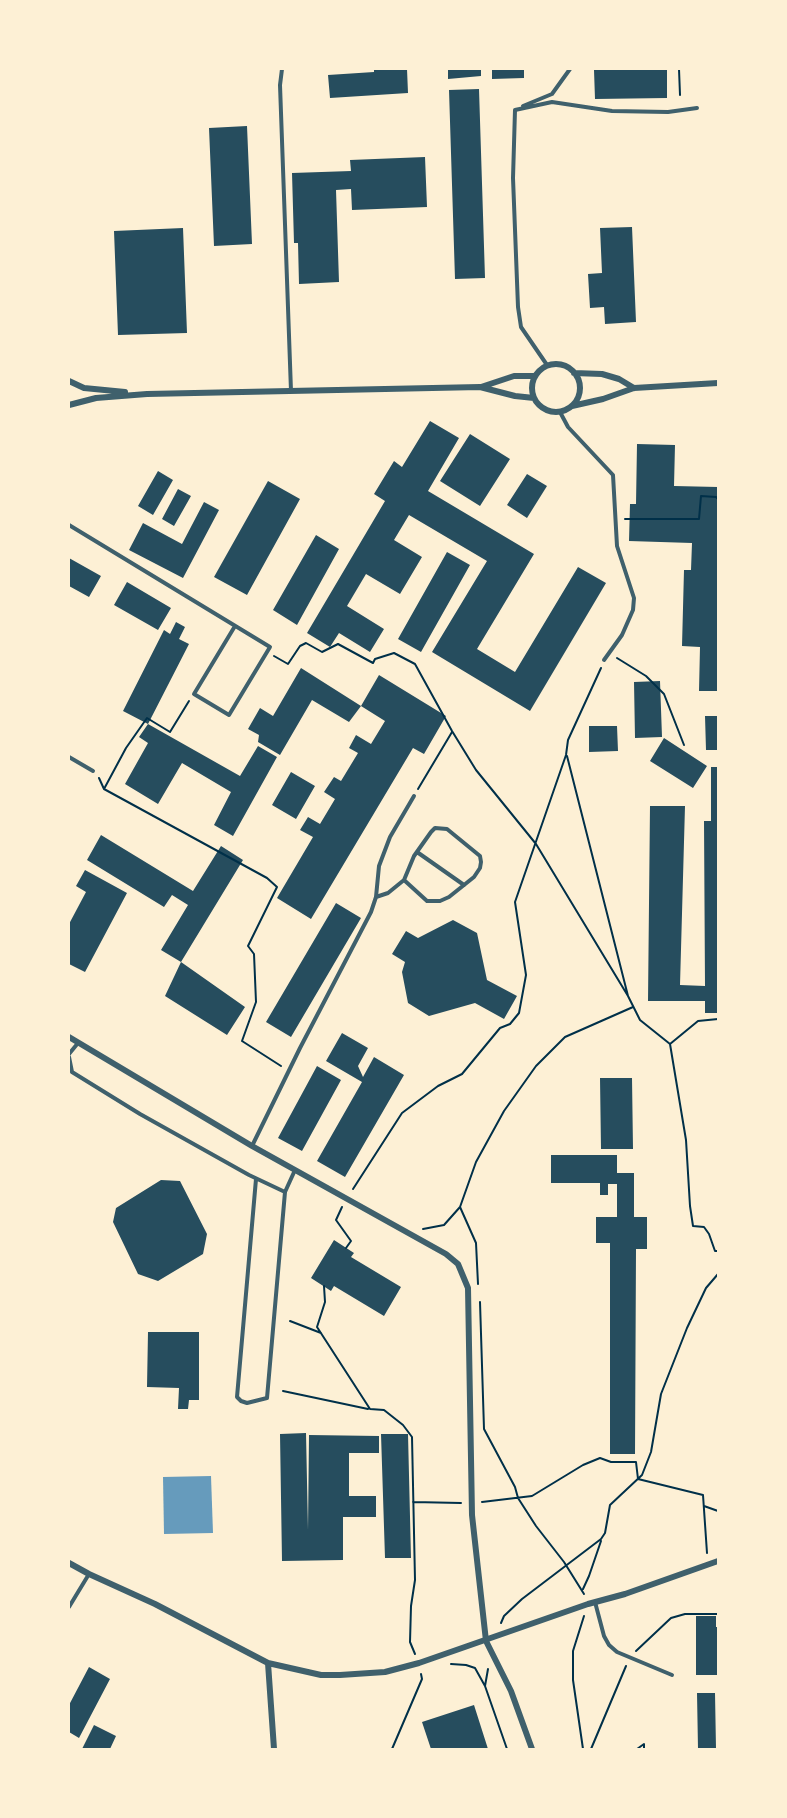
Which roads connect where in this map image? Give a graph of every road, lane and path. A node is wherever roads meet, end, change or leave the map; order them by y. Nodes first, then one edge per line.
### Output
1 (282, 69) edge
2 (570, 69) edge
3 (680, 69) edge
4 (680, 95) dead end
5 (697, 108) dead end
6 (514, 110) junction
7 (547, 365) junction
8 (574, 372) junction
9 (535, 376) junction
10 (69, 381) edge
11 (718, 383) edge
12 (480, 387) junction
13 (634, 388) junction
14 (291, 391) junction
15 (147, 394) junction
16 (534, 398) junction
17 (69, 405) edge
18 (572, 406) junction
19 (560, 412) junction
20 (718, 500) edge
21 (616, 519) junction
22 (69, 525) edge
23 (235, 626) junction
24 (267, 652) junction
25 (609, 653) junction
26 (604, 660) joint
27 (194, 694) junction
28 (452, 731) junction
29 (684, 745) dead end
30 (566, 754) junction
31 (69, 757) edge
32 (93, 771) joint
33 (104, 789) junction
34 (414, 796) joint
35 (536, 844) junction
36 (417, 852) junction
37 (404, 880) junction
38 (464, 885) junction
39 (376, 897) junction
40 (628, 996) junction
41 (633, 1007) junction
42 (718, 1019) edge
43 (69, 1037) edge
44 (78, 1043) junction
45 (670, 1044) junction
46 (69, 1055) edge
47 (288, 1071) junction
48 (252, 1146) junction
49 (295, 1170) junction
50 (256, 1179) junction
51 (285, 1192) junction
52 (347, 1199) junction
53 (460, 1207) junction
54 (406, 1232) junction
55 (346, 1248) dead end
56 (718, 1251) edge
57 (718, 1274) edge
58 (478, 1285) dead end
59 (324, 1286) dead end
60 (479, 1297) dead end
61 (290, 1321) dead end
62 (321, 1334) junction
63 (283, 1391) dead end
64 (370, 1409) junction
65 (638, 1479) junction
66 (518, 1498) junction
67 (413, 1502) junction
68 (471, 1502) junction
69 (704, 1506) junction
70 (718, 1511) edge
71 (605, 1533) junction
72 (707, 1553) dead end
73 (718, 1562) edge
74 (69, 1563) edge
75 (567, 1567) junction
76 (89, 1574) junction
77 (582, 1589) junction
78 (592, 1603) junction
79 (69, 1607) edge
80 (718, 1614) edge
81 (494, 1638) junction
82 (486, 1641) junction
83 (410, 1642) dead end
84 (630, 1658) junction
85 (433, 1659) junction
86 (268, 1663) junction
87 (419, 1663) junction
88 (489, 1666) dead end
89 (672, 1675) dead end
90 (485, 1686) junction
91 (274, 1749) edge
92 (392, 1749) edge
93 (507, 1749) edge
94 (532, 1749) edge
95 (583, 1749) edge
96 (591, 1749) edge
97 (637, 1749) edge
98 (644, 1749) edge

1 - 14 lane
2 - 6 lane
3 - 4 path
5 - 6 lane
6 - 7 lane
7 - 8 street
7 - 9 street
8 - 13 street
8 - 18 street
9 - 12 street
9 - 16 street
10 - 15 street
11 - 13 street
12 - 14 street
12 - 16 street
13 - 18 street
14 - 15 street
15 - 17 street
16 - 19 street
18 - 19 street
19 - 21 lane
20 - 21 path
21 - 25 lane
22 - 23 lane
23 - 24 lane
23 - 27 lane
24 - 27 lane
24 - 28 path
25 - 26 lane
25 - 29 path
26 - 30 path
27 - 33 path
28 - 34 path
28 - 35 path
30 - 35 path
30 - 40 path
31 - 32 lane
32 - 33 path
33 - 47 path
34 - 39 lane
35 - 40 path
35 - 52 path
36 - 37 lane
36 - 38 lane
36 - 38 lane
37 - 38 lane
37 - 39 lane
39 - 47 lane
40 - 41 path
41 - 45 path
41 - 53 path
42 - 45 path
43 - 44 street
44 - 46 lane
44 - 48 street
45 - 56 path
46 - 50 lane
47 - 48 lane
48 - 49 street
49 - 51 lane
49 - 52 street
50 - 51 lane
50 - 51 lane
52 - 54 street
52 - 55 path
53 - 54 path
53 - 58 path
54 - 68 street
57 - 65 path
59 - 62 path
60 - 66 path
61 - 62 path
62 - 64 path
63 - 64 path
64 - 67 path
65 - 66 path
65 - 69 path
65 - 71 path
66 - 68 path
66 - 75 path
67 - 68 path
67 - 83 path
68 - 82 street
69 - 70 path
69 - 72 path
71 - 75 path
71 - 77 path
73 - 78 street
74 - 76 street
75 - 77 path
75 - 81 path
76 - 79 lane
76 - 86 street
77 - 78 path
78 - 81 street
78 - 84 lane
78 - 95 path
80 - 84 path
81 - 82 street
82 - 85 street
82 - 94 street
84 - 89 lane
84 - 96 path
85 - 87 street
85 - 90 path
86 - 87 street
86 - 91 street
87 - 92 path
88 - 90 path
90 - 93 path
97 - 98 path

